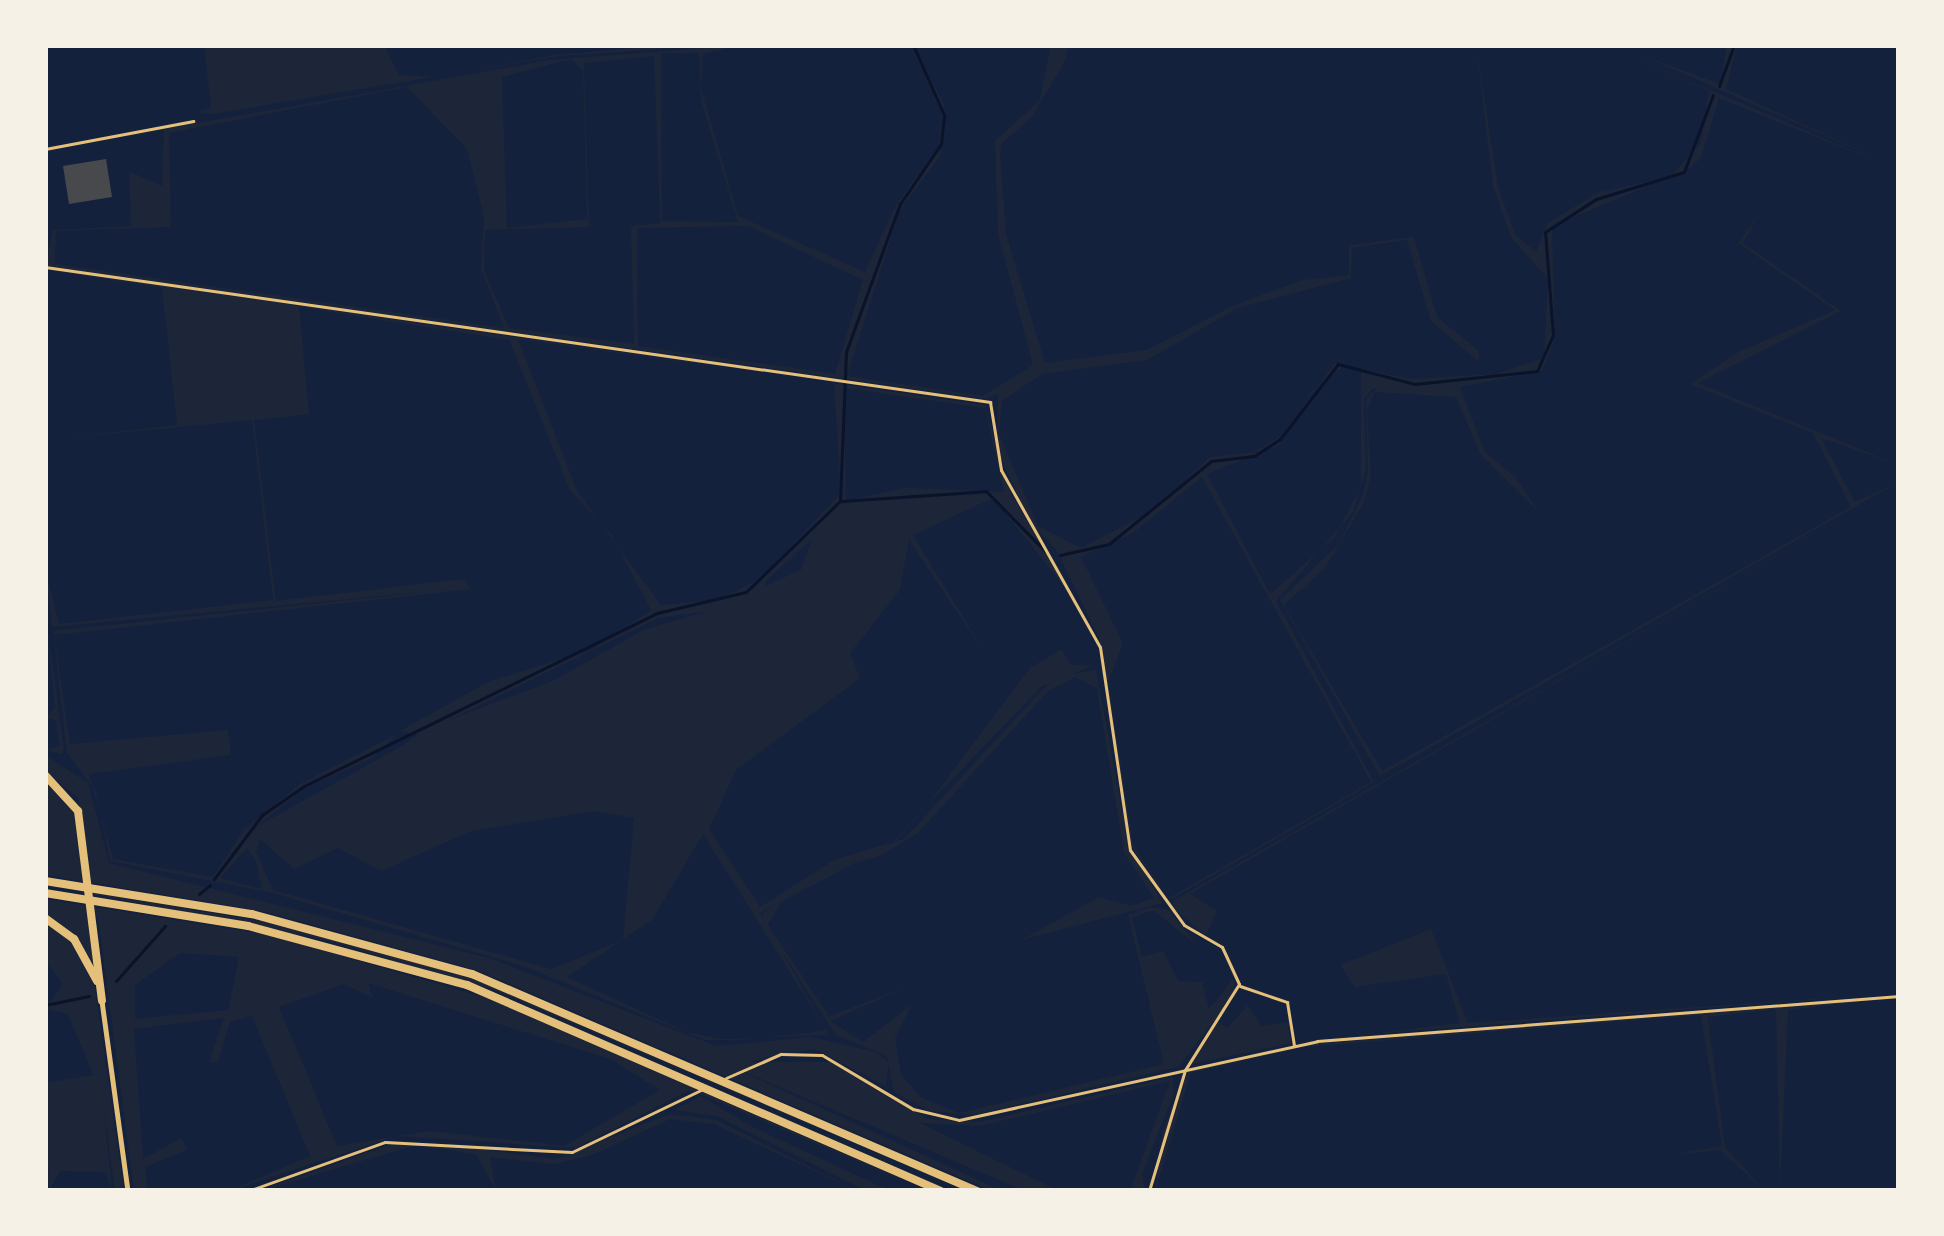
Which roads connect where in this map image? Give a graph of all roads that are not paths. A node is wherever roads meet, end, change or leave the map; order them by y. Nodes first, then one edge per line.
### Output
1 (193, 121) dead end
2 (45, 149) edge
3 (45, 267) edge
4 (45, 775) edge
5 (45, 881) edge
6 (45, 893) edge
7 (45, 918) edge
8 (1239, 984) junction
9 (1899, 997) edge
10 (102, 1000) junction
11 (1294, 1045) junction
12 (1185, 1070) junction
13 (128, 1191) edge
14 (248, 1191) edge
15 (941, 1191) edge
16 (976, 1191) edge
17 (1149, 1191) edge

1 - 2 street
3 - 8 street
4 - 10 highway
5 - 16 highway
6 - 15 highway
7 - 10 highway
8 - 11 street
8 - 12 street
9 - 11 street
10 - 13 main road
11 - 12 street
12 - 14 street
12 - 17 street

